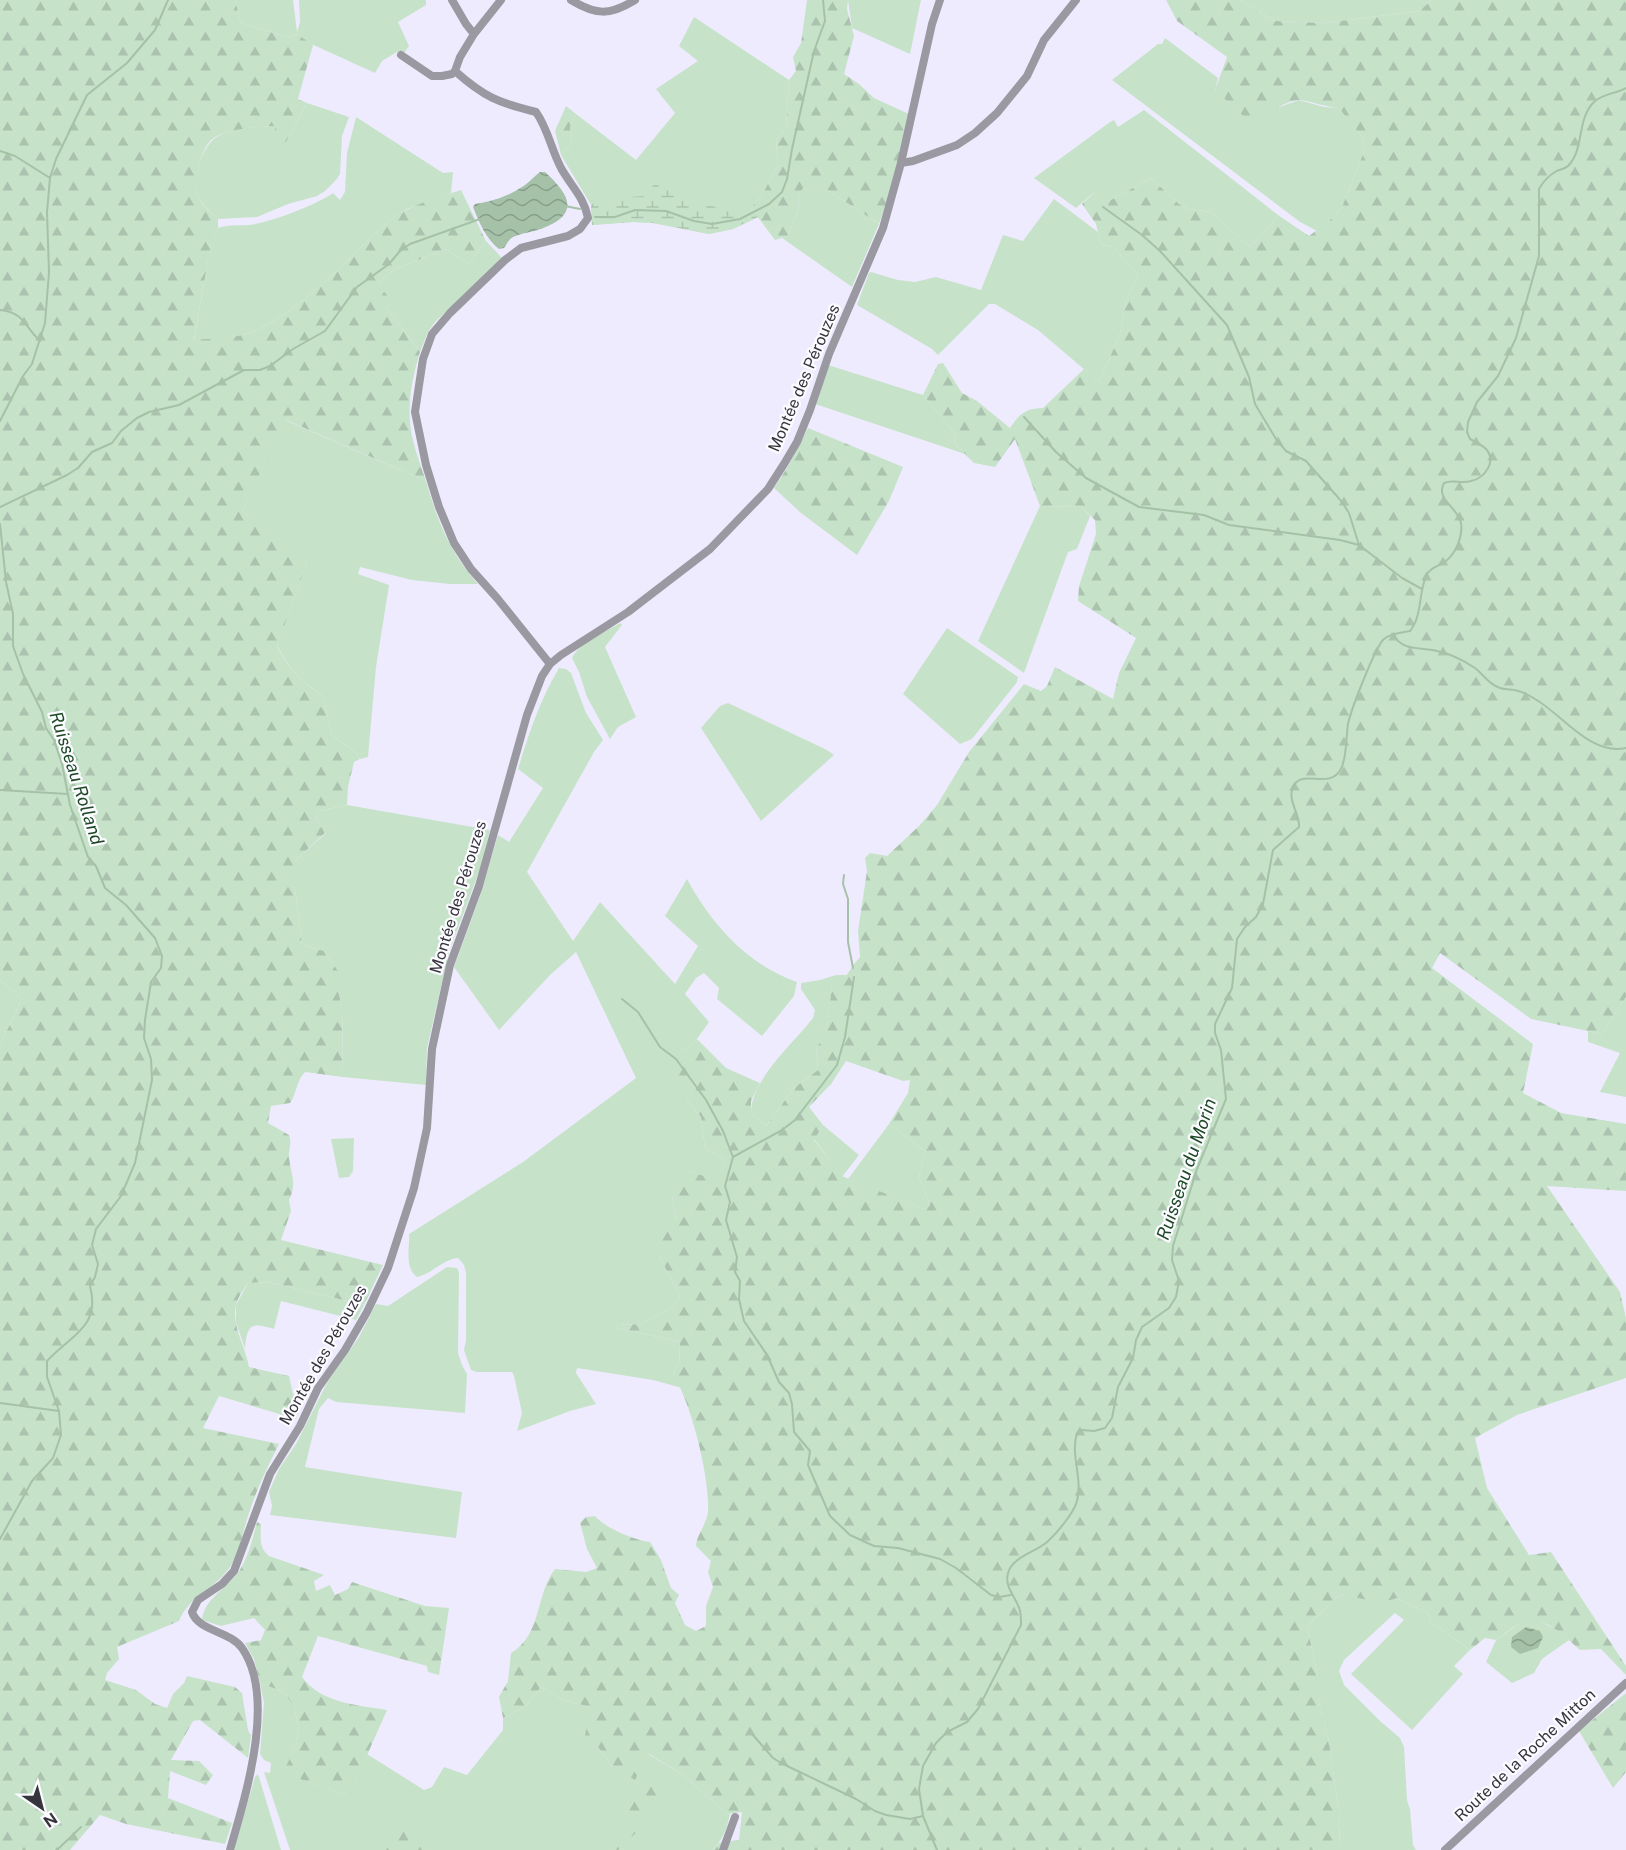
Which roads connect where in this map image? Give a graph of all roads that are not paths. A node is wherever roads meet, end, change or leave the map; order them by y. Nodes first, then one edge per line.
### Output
1 (452, 0) edge
2 (501, 0) edge
3 (571, 0) edge
4 (635, 0) edge
5 (940, 0) edge
6 (1076, 0) edge
7 (474, 34) junction
8 (401, 55) dead end
9 (455, 71) junction
10 (901, 163) junction
11 (550, 664) junction
12 (1626, 1683) edge
13 (735, 1817) dead end
14 (230, 1850) edge
15 (723, 1850) edge
16 (1445, 1850) edge

1 - 7 street
2 - 7 street
3 - 4 street
5 - 10 street, Montée des Pérouzes
6 - 10 street
7 - 9 street
8 - 9 street
9 - 11 street
10 - 11 street, Montée des Pérouzes
11 - 14 street, Montée des Pérouzes
12 - 16 street, Route de la Roche Mitton
13 - 15 street

